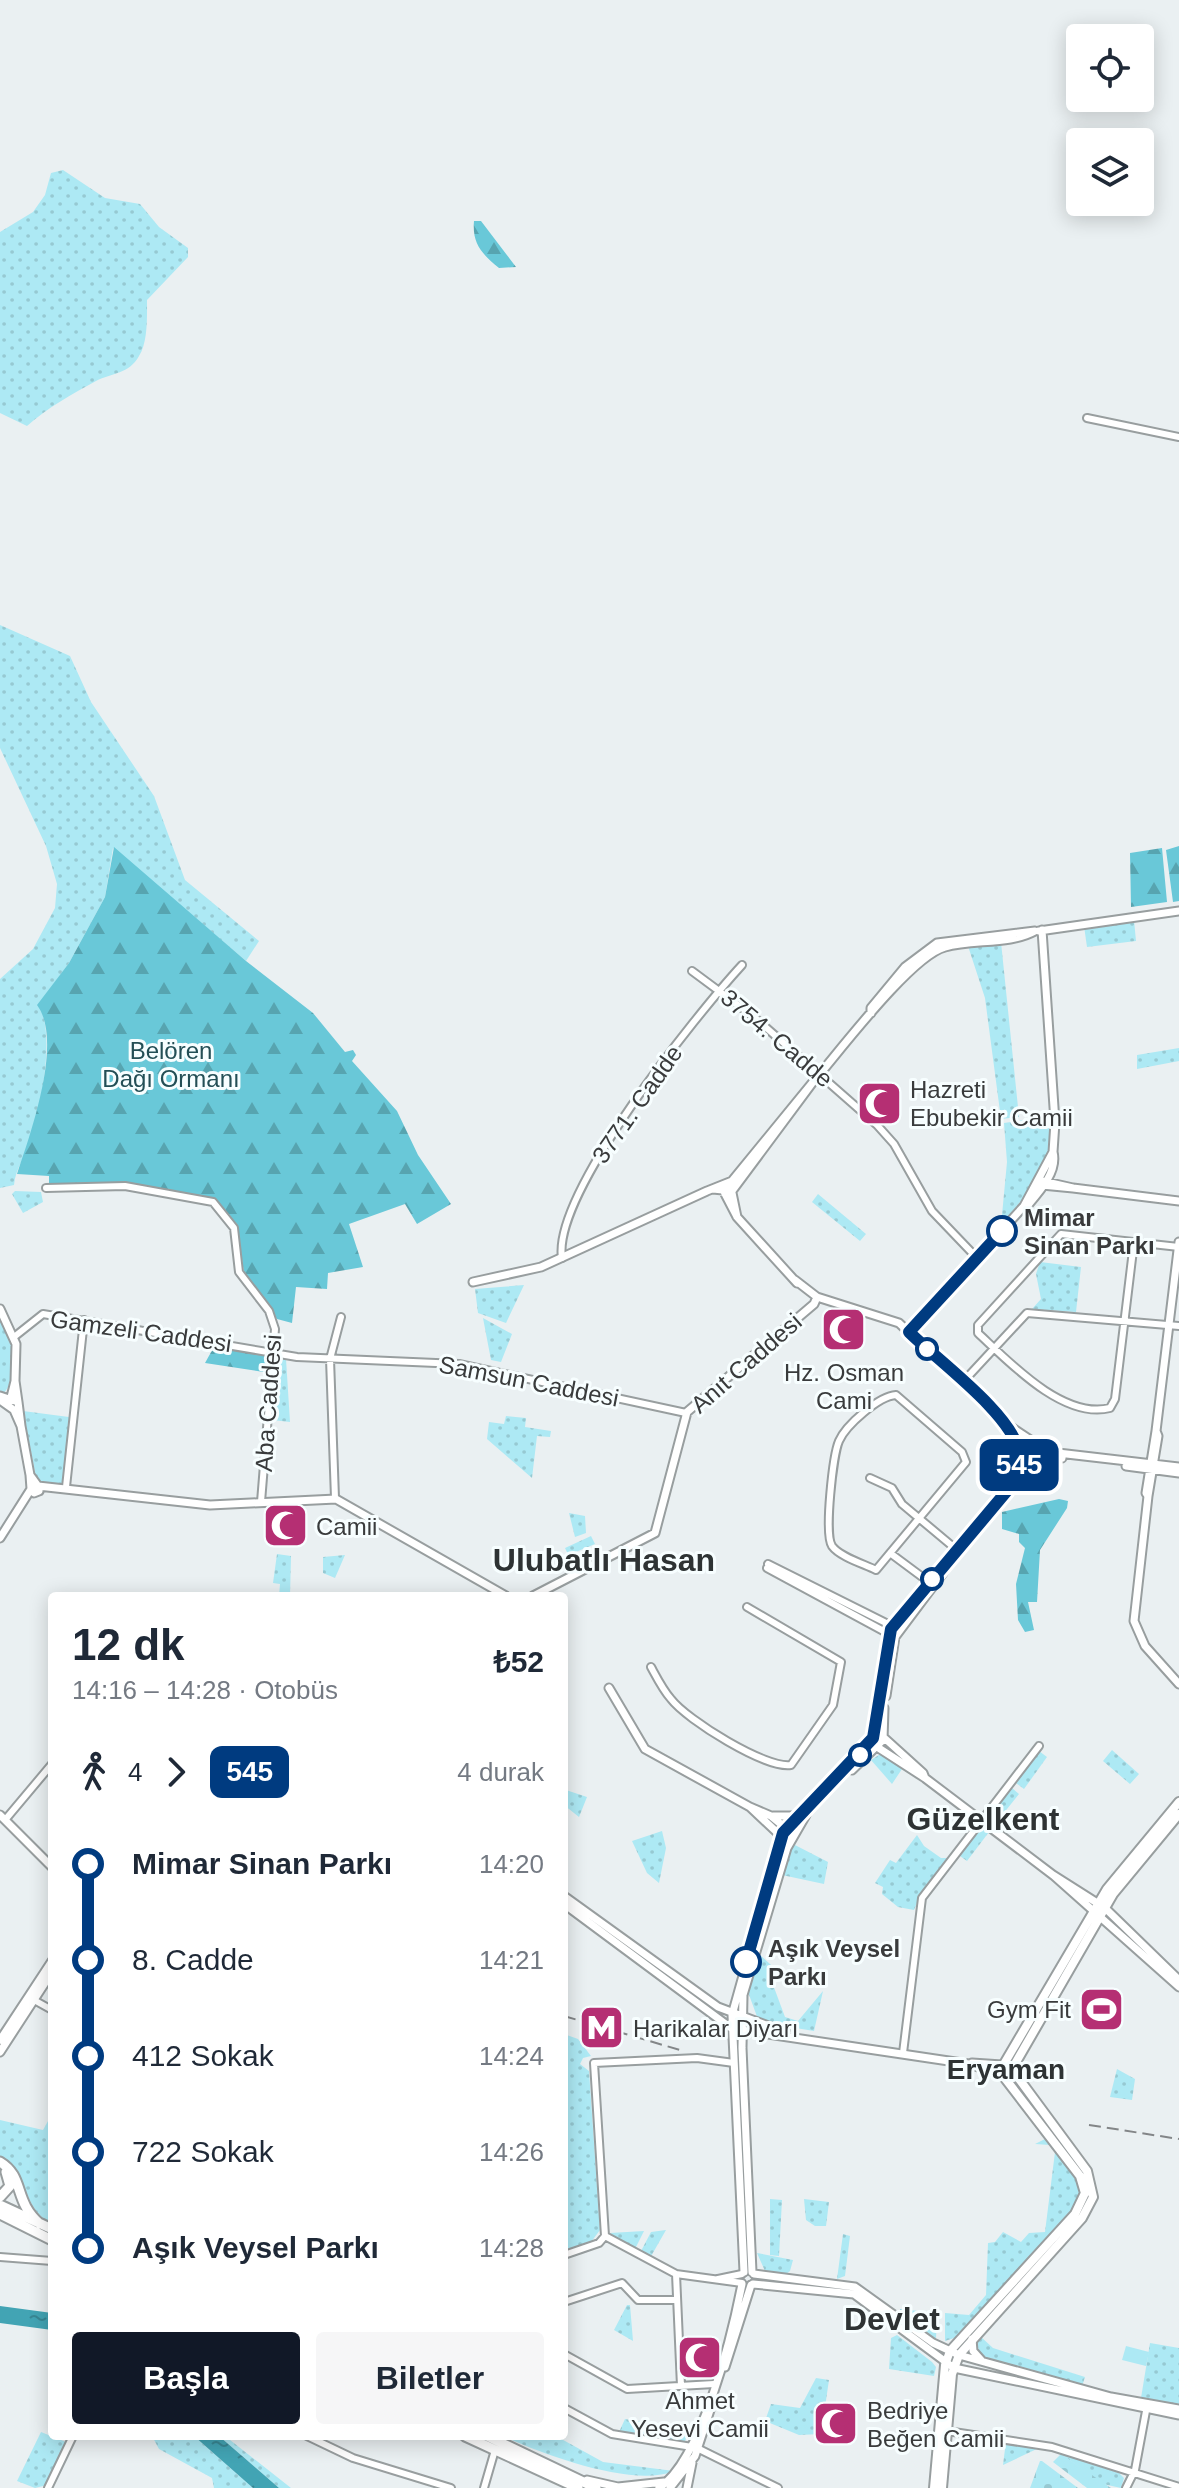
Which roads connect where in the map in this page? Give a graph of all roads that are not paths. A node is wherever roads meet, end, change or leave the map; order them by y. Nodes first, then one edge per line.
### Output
1 (1087, 418) dead end
2 (1179, 437) edge
3 (1179, 911) edge
4 (1039, 931) junction
5 (742, 965) dead end
6 (692, 971) dead end
7 (720, 989) junction
8 (820, 1074) junction
9 (1053, 1152) junction
10 (1053, 1165) junction
11 (1042, 1183) junction
12 (1063, 1184) junction
13 (46, 1188) dead end
14 (727, 1188) junction
15 (1073, 1188) junction
16 (1179, 1201) edge
17 (1134, 1242) junction
18 (1179, 1245) edge
19 (562, 1258) junction
20 (977, 1258) junction
21 (473, 1282) dead end
22 (816, 1299) junction
23 (0, 1309) edge
24 (341, 1317) dead end
25 (84, 1320) junction
26 (1125, 1320) junction
27 (1169, 1325) junction
28 (1179, 1326) edge
29 (909, 1332) junction
30 (14, 1337) junction
31 (995, 1348) junction
32 (275, 1353) junction
33 (330, 1359) junction
34 (962, 1383) junction
35 (0, 1398) edge
36 (15, 1406) junction
37 (686, 1413) junction
38 (1005, 1423) junction
39 (1012, 1433) junction
40 (1032, 1441) junction
41 (1027, 1449) junction
42 (1039, 1451) junction
43 (1058, 1457) junction
44 (1152, 1467) junction
45 (1179, 1470) edge
46 (1022, 1472) junction
47 (870, 1478) dead end
48 (66, 1487) junction
49 (36, 1490) junction
50 (335, 1500) junction
51 (261, 1502) junction
52 (920, 1519) junction
53 (0, 1538) edge
54 (0, 1546) edge
55 (957, 1550) junction
56 (890, 1553) junction
57 (768, 1566) dead end
58 (929, 1582) junction
59 (492, 1592) edge
60 (499, 1592) edge
61 (541, 1592) edge
62 (747, 1607) dead end
63 (894, 1632) junction
64 (651, 1667) dead end
65 (1179, 1684) edge
66 (609, 1688) dead end
67 (873, 1738) junction
68 (884, 1738) junction
69 (1039, 1746) dead end
70 (878, 1747) junction
71 (48, 1768) edge
72 (925, 1778) junction
73 (1179, 1802) edge
74 (750, 1807) junction
75 (1179, 1814) edge
76 (771, 1816) junction
77 (799, 1816) junction
78 (2, 1819) edge
79 (982, 1821) junction
80 (789, 1835) junction
81 (48, 1866) edge
82 (568, 1899) edge
83 (568, 1907) edge
84 (1100, 1909) junction
85 (612, 1935) junction
86 (48, 1967) edge
87 (1166, 1969) junction
88 (48, 1978) edge
89 (1179, 1980) edge
90 (1179, 1987) edge
91 (741, 1992) junction
92 (34, 2000) junction
93 (718, 2007) junction
94 (48, 2008) edge
95 (732, 2015) junction
96 (743, 2019) junction
97 (758, 2025) junction
98 (731, 2028) junction
99 (742, 2030) junction
100 (764, 2033) junction
101 (789, 2034) junction
102 (0, 2040) edge
103 (742, 2046) junction
104 (0, 2052) edge
105 (903, 2053) junction
106 (734, 2063) junction
107 (1006, 2069) junction
108 (1048, 2127) junction
109 (0, 2165) edge
110 (0, 2197) edge
111 (0, 2212) edge
112 (40, 2224) junction
113 (48, 2227) edge
114 (605, 2236) junction
115 (48, 2238) edge
116 (568, 2254) edge
117 (0, 2257) edge
118 (48, 2261) edge
119 (676, 2274) junction
120 (747, 2278) junction
121 (847, 2289) junction
122 (677, 2300) junction
123 (568, 2301) edge
124 (972, 2339) junction
125 (958, 2341) junction
126 (933, 2343) junction
127 (955, 2353) junction
128 (568, 2356) edge
129 (983, 2363) junction
130 (949, 2366) junction
131 (970, 2370) junction
132 (951, 2382) junction
133 (714, 2384) junction
134 (681, 2386) junction
135 (568, 2410) edge
136 (1146, 2411) junction
137 (1179, 2412) edge
138 (947, 2431) junction
139 (71, 2440) edge
140 (315, 2440) edge
141 (478, 2440) edge
142 (491, 2440) edge
143 (497, 2446) junction
144 (695, 2450) junction
145 (1133, 2473) junction
146 (587, 2480) junction
147 (670, 2484) edge
148 (1179, 2487) edge
149 (48, 2488) edge
150 (451, 2488) edge
151 (484, 2488) edge
152 (565, 2488) edge
153 (578, 2488) edge
154 (596, 2488) edge
155 (604, 2488) edge
156 (659, 2488) edge
157 (687, 2488) edge
158 (778, 2488) edge
159 (934, 2488) edge
160 (942, 2488) edge
161 (1126, 2488) edge

1 - 2 street
3 - 4 main road
4 - 8 main road
4 - 9 main road
5 - 7 street, 3771. Cadde
6 - 7 street, 3754. Cadde
7 - 8 street, 3754. Cadde
7 - 19 street, 3771. Cadde
8 - 14 main road
8 - 20 street, 3754. Cadde
9 - 10 main road
9 - 11 main road
10 - 11 main road
10 - 12 main road
11 - 12 main road
11 - 15 main road
11 - 20 main road
12 - 15 main road
13 - 32 street, Aba Caddesi
14 - 19 main road
14 - 22 main road
15 - 16 main road
17 - 18 street
17 - 26 street
17 - 31 street
18 - 27 main road
19 - 21 main road
20 - 29 main road
22 - 29 main road
22 - 37 main road, Anıt Caddesi
23 - 30 main road
24 - 33 street
25 - 30 street, Gamzeli Caddesi
25 - 32 street, Gamzeli Caddesi
25 - 48 street
26 - 27 street
26 - 31 street
26 - 31 street
27 - 28 street
27 - 44 main road
29 - 34 main road
30 - 36 main road
31 - 34 street
32 - 33 street, Samsun Caddesi
32 - 51 street, Aba Caddesi
33 - 37 street, Samsun Caddesi
33 - 50 street
34 - 38 main road
35 - 36 main road
36 - 49 main road
37 - 61 main road, Anıt Caddesi
38 - 39 main road
38 - 40 main road
39 - 41 main road
39 - 46 main road
40 - 41 main road
40 - 42 main road
41 - 42 main road
41 - 46 main road
42 - 43 main road
42 - 44 main road
42 - 46 main road
43 - 44 main road
43 - 46 main road
44 - 45 main road
44 - 65 main road
46 - 55 main road
46 - 63 main road
47 - 52 street
48 - 49 main road
48 - 51 main road
49 - 50 main road
49 - 53 main road
49 - 54 main road
50 - 51 main road
50 - 59 main road
50 - 60 main road
52 - 55 street
52 - 56 street
52 - 56 street
55 - 58 main road
56 - 58 street
57 - 63 street
58 - 63 main road
62 - 64 street
63 - 67 main road
63 - 68 main road
66 - 74 main road
67 - 68 main road
67 - 70 main road
67 - 77 main road
68 - 70 main road
68 - 72 main road
69 - 79 street
70 - 72 main road
70 - 80 main road
71 - 78 street
72 - 79 main road
73 - 84 main road
74 - 76 main road
74 - 80 main road
75 - 84 main road
76 - 77 main road
76 - 80 main road
77 - 80 main road
78 - 81 main road
79 - 84 main road
79 - 105 street
80 - 91 main road
82 - 85 main road
83 - 85 main road
84 - 87 main road
84 - 107 main road
85 - 93 main road
85 - 98 main road
86 - 102 main road
87 - 89 main road
87 - 90 main road
88 - 92 main road
91 - 93 main road
91 - 95 main road
91 - 96 main road
91 - 97 main road
92 - 94 street
92 - 104 main road
93 - 95 main road
95 - 96 main road
95 - 98 main road
96 - 97 main road
96 - 99 main road
97 - 101 main road
98 - 99 main road
98 - 106 main road
99 - 100 main road
99 - 103 main road
100 - 101 main road
100 - 103 main road
101 - 105 main road
103 - 120 main road
105 - 107 main road
106 - 114 street
106 - 120 main road
107 - 108 main road
108 - 124 main road
108 - 125 main road
109 - 110 highway
109 - 112 highway
111 - 112 highway
111 - 115 highway
112 - 113 highway
114 - 116 street
114 - 119 street
117 - 118 street
119 - 120 street
119 - 122 street
120 - 121 main road
120 - 133 main road
120 - 144 main road
121 - 126 main road
121 - 130 main road
122 - 123 street
122 - 134 street
124 - 127 main road
124 - 129 main road
125 - 126 main road
125 - 127 main road
126 - 127 main road
127 - 129 main road
127 - 130 main road
128 - 134 street
129 - 137 main road
130 - 131 main road
130 - 132 main road
130 - 159 main road
131 - 132 main road
131 - 136 main road
132 - 138 main road
133 - 134 street
133 - 144 main road
135 - 144 street
136 - 137 main road
136 - 145 street
138 - 145 street
138 - 160 main road
139 - 149 street
140 - 150 street
141 - 143 highway
142 - 143 highway
143 - 146 highway
143 - 151 street
143 - 152 highway
143 - 153 highway
143 - 154 highway
144 - 147 main road
144 - 157 main road
144 - 158 street
145 - 148 street
145 - 161 street
146 - 147 main road
146 - 155 highway
147 - 156 main road

